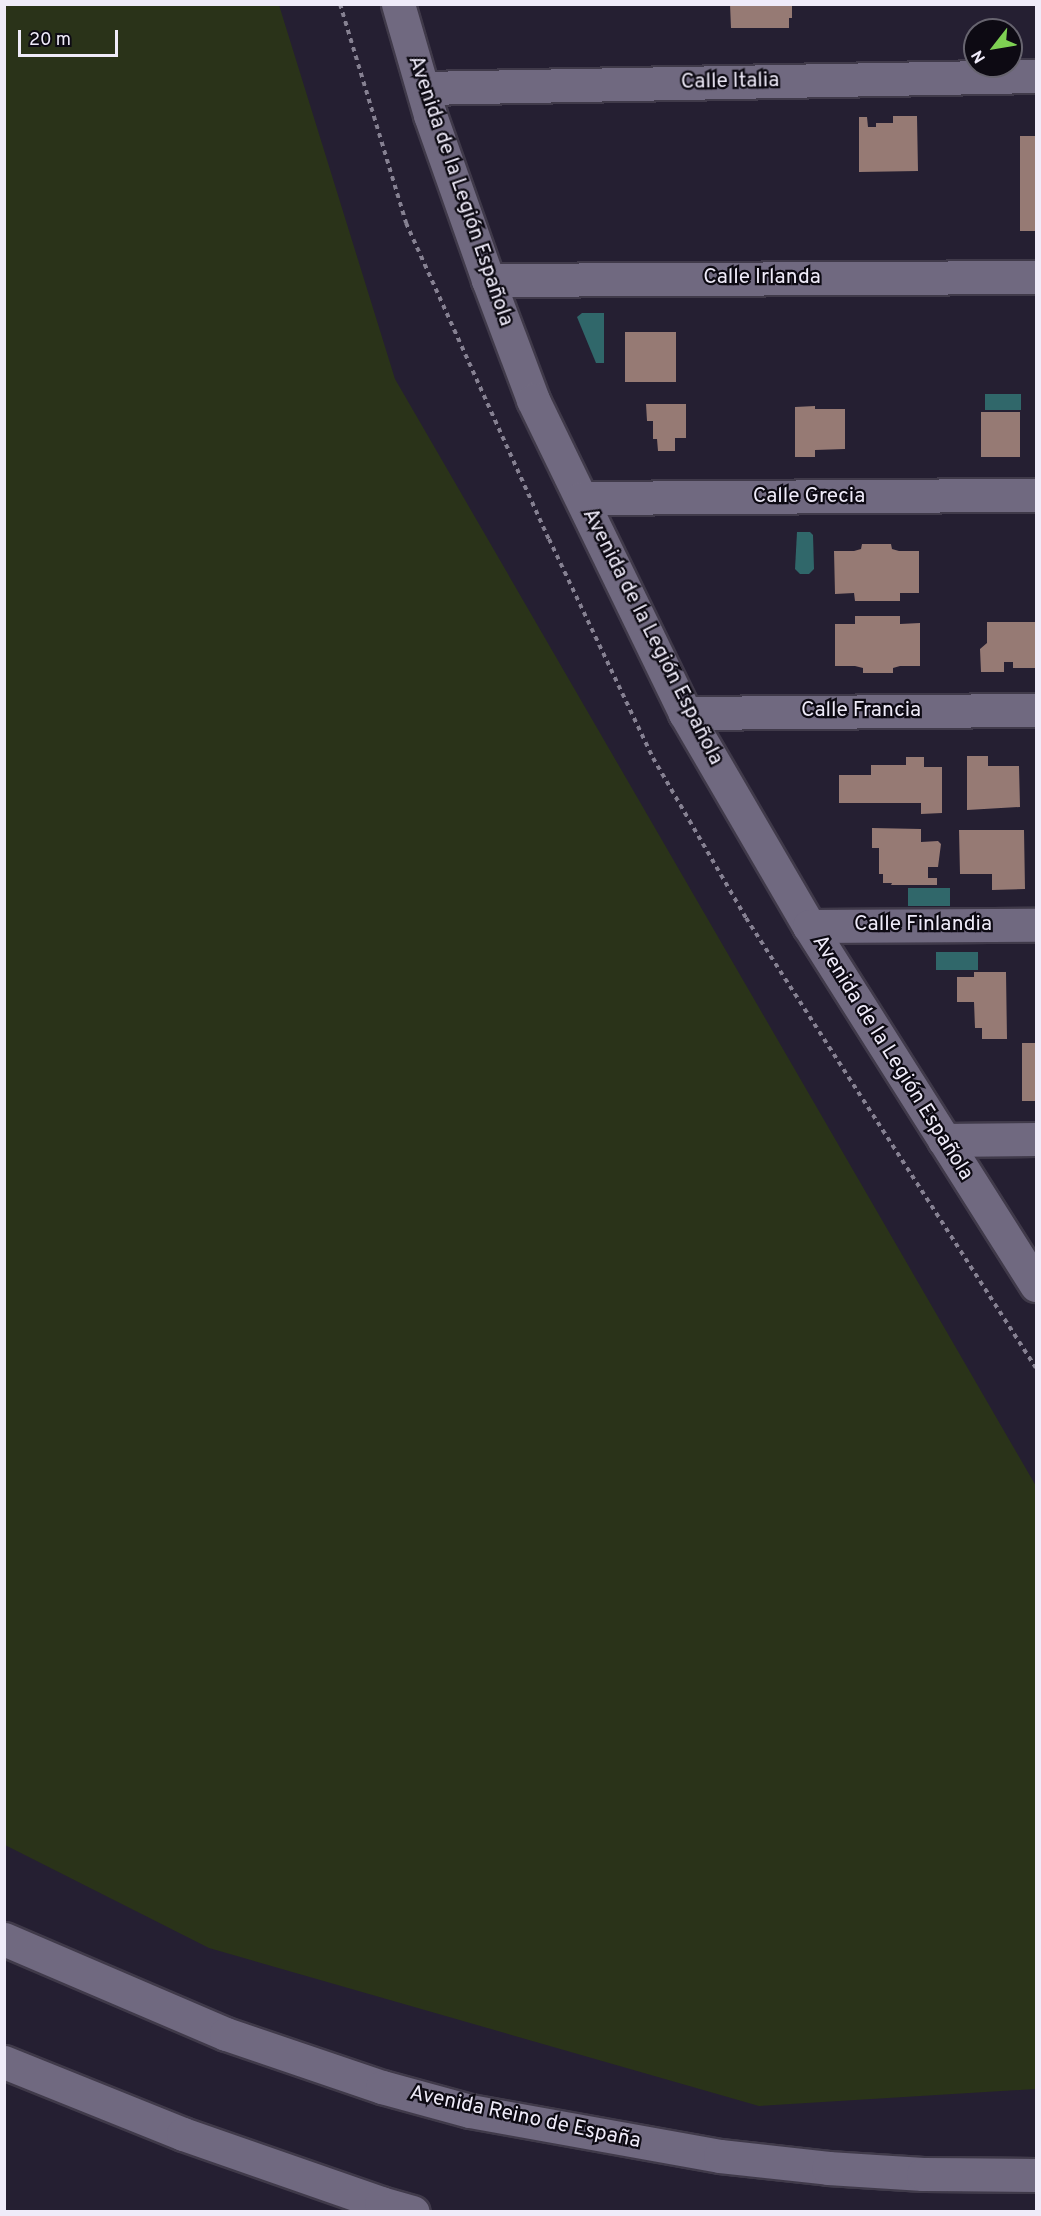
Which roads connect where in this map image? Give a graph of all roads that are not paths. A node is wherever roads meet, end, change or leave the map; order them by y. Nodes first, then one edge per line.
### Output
1 (398, 4) edge
2 (1036, 76) edge
3 (423, 88) junction
4 (1036, 277) edge
5 (488, 280) junction
6 (1036, 495) edge
7 (582, 498) junction
8 (1036, 710) edge
9 (685, 712) junction
10 (1036, 925) edge
11 (809, 926) junction
12 (1036, 1139) edge
13 (944, 1140) junction
14 (1036, 1285) edge
15 (4, 1939) edge
16 (4, 2062) edge
17 (1036, 2175) edge
18 (414, 2211) edge

1 - 3 street, Avenida de la Legión Española
2 - 3 street, Calle Italia
3 - 5 street, Avenida de la Legión Española
4 - 5 street, Calle Irlanda
5 - 7 street, Avenida de la Legión Española
6 - 7 street, Calle Grecia
7 - 9 street, Avenida de la Legión Española
8 - 9 street, Calle Francia
9 - 11 street, Avenida de la Legión Española
10 - 11 street, Calle Finlandia
11 - 13 street, Avenida de la Legión Española
12 - 13 street
13 - 14 street, Avenida de la Legión Española
15 - 17 street, Avenida Reino de España
16 - 18 street

